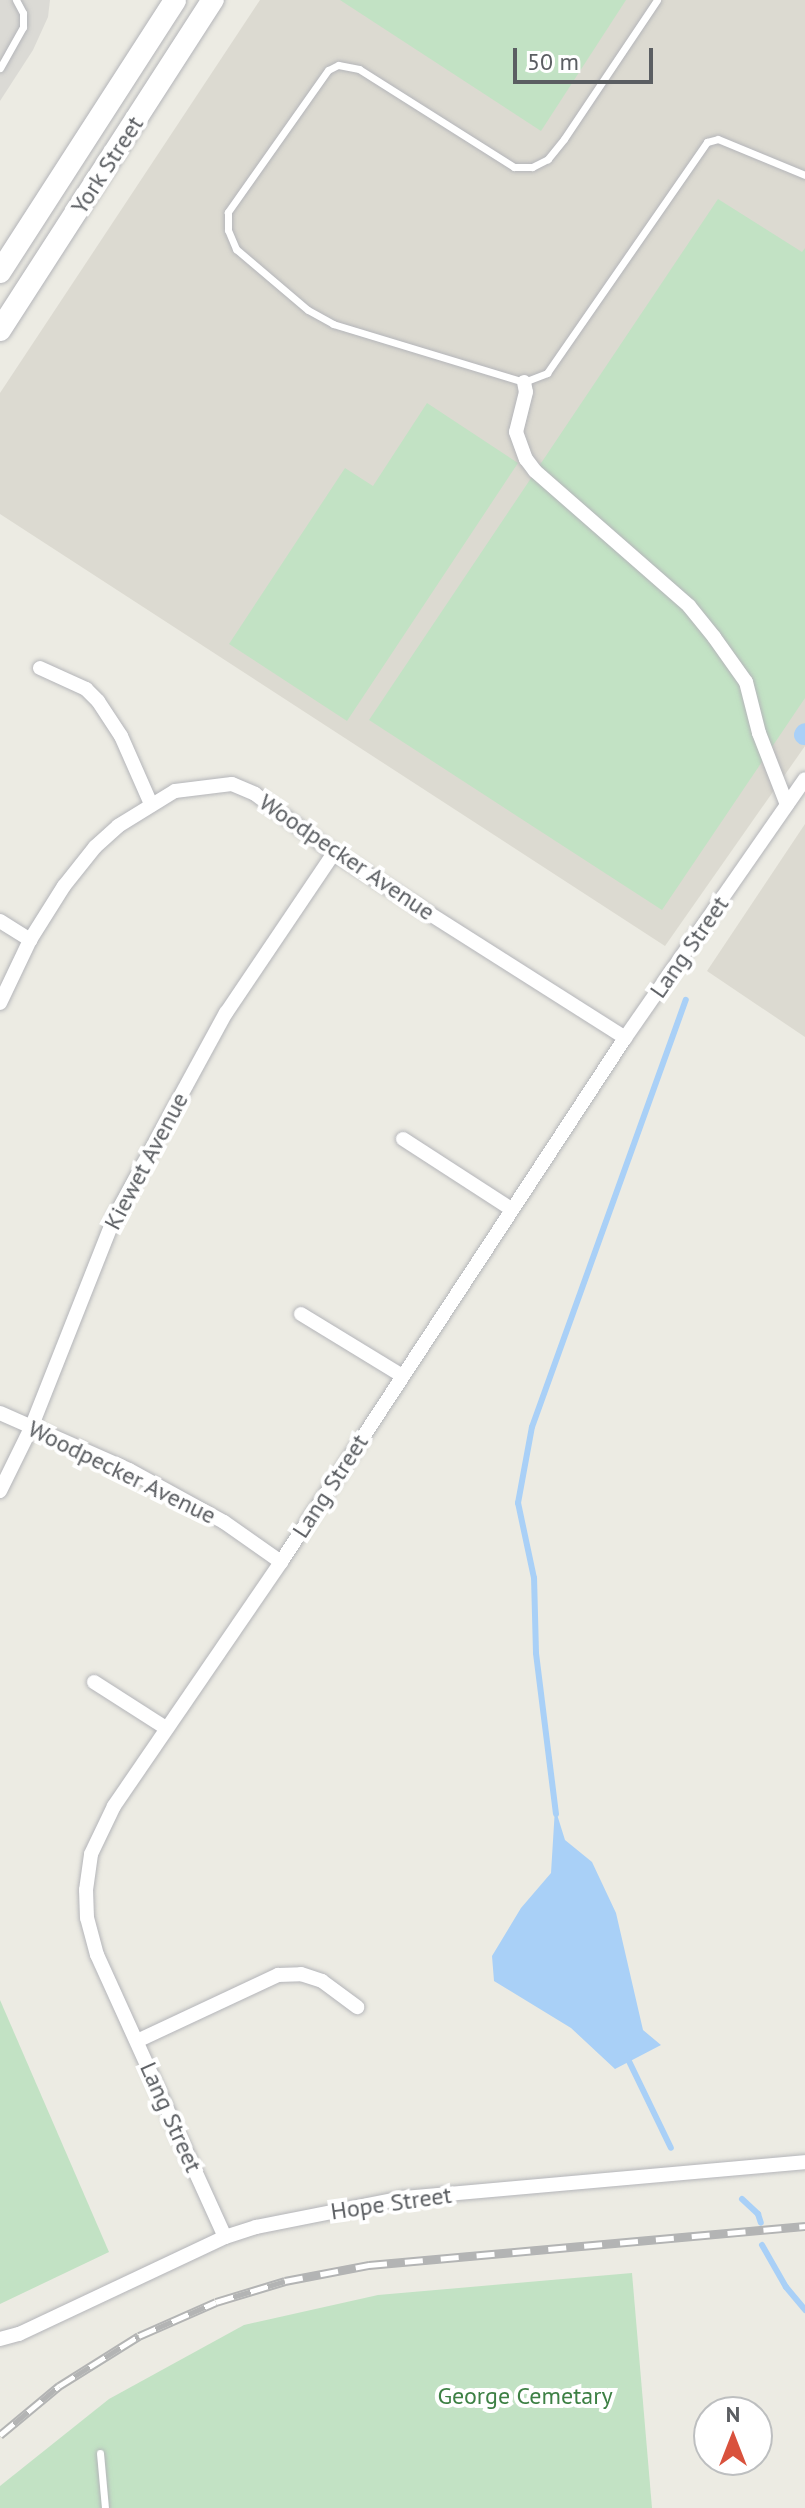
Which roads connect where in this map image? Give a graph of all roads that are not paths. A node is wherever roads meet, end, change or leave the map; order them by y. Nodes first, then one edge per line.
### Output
1 (16, 0) edge
2 (175, 0) edge
3 (213, 0) edge
4 (657, 0) edge
5 (0, 68) edge
6 (805, 175) edge
7 (0, 272) edge
8 (0, 330) edge
9 (524, 382) junction
10 (40, 668) dead end
11 (805, 779) edge
12 (151, 804) junction
13 (787, 805) junction
14 (334, 853) junction
15 (0, 921) edge
16 (30, 940) junction
17 (0, 1003) edge
18 (625, 1038) junction
19 (403, 1139) dead end
20 (511, 1209) junction
21 (301, 1314) dead end
22 (401, 1375) junction
23 (0, 1413) edge
24 (31, 1428) junction
25 (0, 1491) edge
26 (281, 1562) junction
27 (94, 1682) dead end
28 (166, 1728) junction
29 (357, 2007) dead end
30 (137, 2041) junction
31 (805, 2162) edge
32 (225, 2237) junction
33 (0, 2339) edge
34 (100, 2453) dead end
35 (105, 2508) edge

1 - 5 lane
2 - 7 main road, York Street
3 - 8 main road, York Street
4 - 9 lane
6 - 9 lane
9 - 13 street
10 - 12 street
11 - 13 street, Lang Street
12 - 14 street, Woodpecker Avenue
12 - 16 street, Woodpecker Avenue
13 - 18 street, Lang Street
14 - 18 street, Woodpecker Avenue
14 - 24 street, Kiewet Avenue
15 - 16 street
16 - 17 street, Woodpecker Avenue
18 - 20 street, Lang Street
19 - 20 street
20 - 22 street, Lang Street
21 - 22 street
22 - 26 street, Lang Street
23 - 24 street, Woodpecker Avenue
24 - 25 street, Kiewet Avenue
24 - 26 street, Woodpecker Avenue
26 - 28 street, Lang Street
27 - 28 street
28 - 30 street, Lang Street
29 - 30 street
30 - 32 street, Lang Street
31 - 32 street, Hope Street
32 - 33 street, Hope Street
34 - 35 lane

